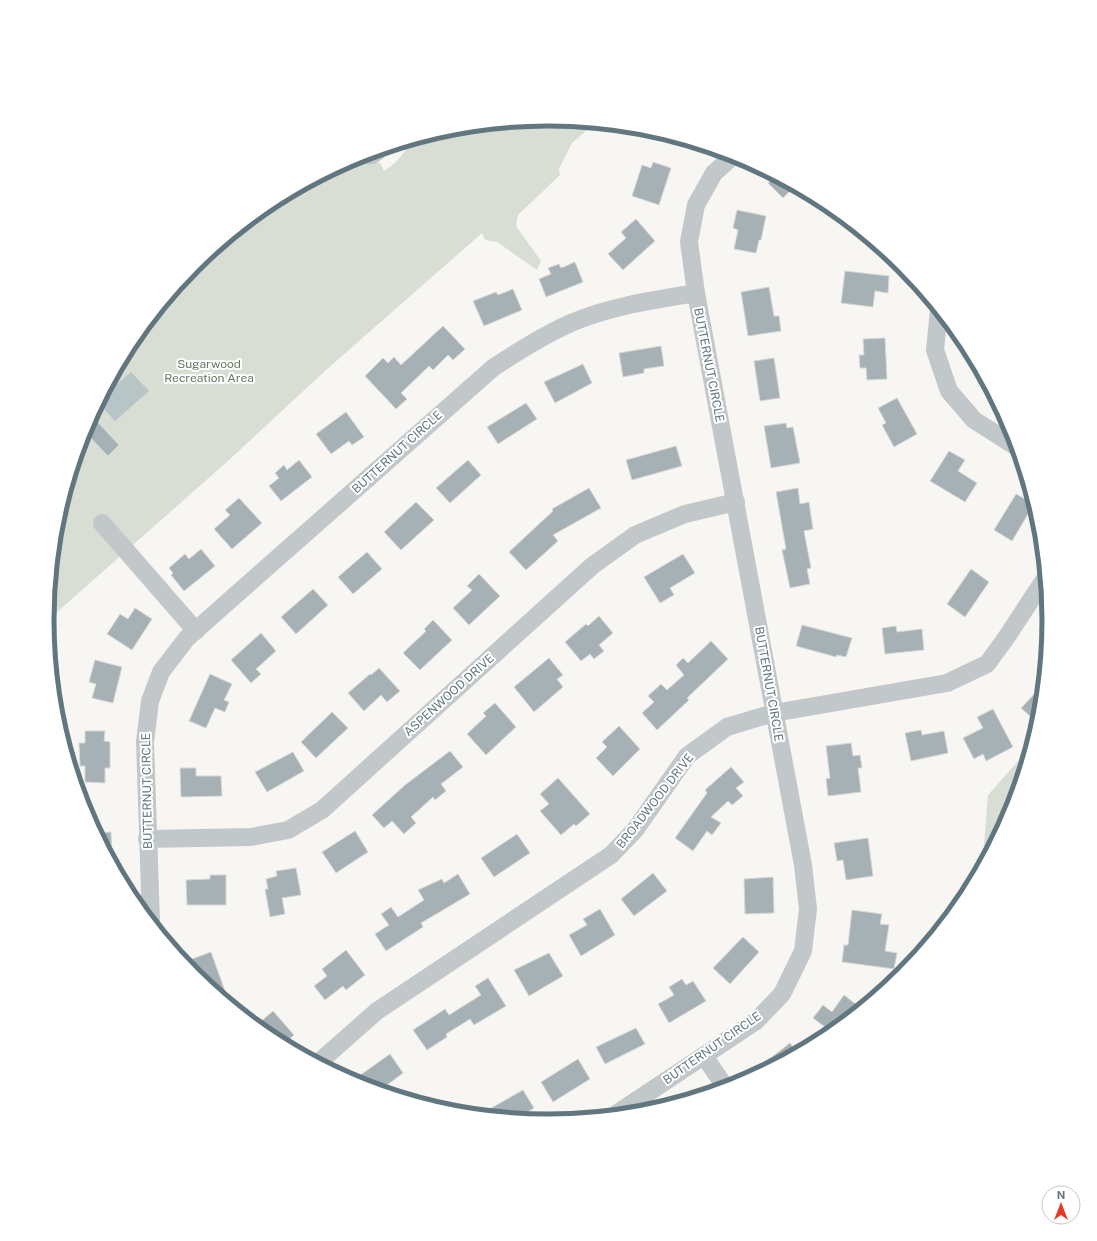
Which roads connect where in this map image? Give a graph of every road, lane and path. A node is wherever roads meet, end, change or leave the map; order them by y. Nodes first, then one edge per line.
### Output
1 (728, 160) edge
2 (696, 293) junction
3 (938, 316) edge
4 (1009, 443) edge
5 (736, 502) junction
6 (102, 523) dead end
7 (1042, 584) edge
8 (196, 630) junction
9 (774, 713) junction
10 (147, 839) junction
11 (151, 914) edge
12 (704, 1056) junction
13 (322, 1060) edge
14 (723, 1083) edge
15 (624, 1109) edge

1 - 2 street
2 - 5 street, BUTTERNUT CIRCLE
2 - 8 street, BUTTERNUT CIRCLE
3 - 4 street
5 - 9 street, BUTTERNUT CIRCLE
5 - 10 street, ASPENWOOD DRIVE
6 - 8 street
7 - 9 street, BROADWOOD DRIVE
8 - 10 street, BUTTERNUT CIRCLE
9 - 12 street, BUTTERNUT CIRCLE
9 - 13 street, BROADWOOD DRIVE
10 - 11 street, BUTTERNUT CIRCLE
12 - 14 street
12 - 15 street, BUTTERNUT CIRCLE

